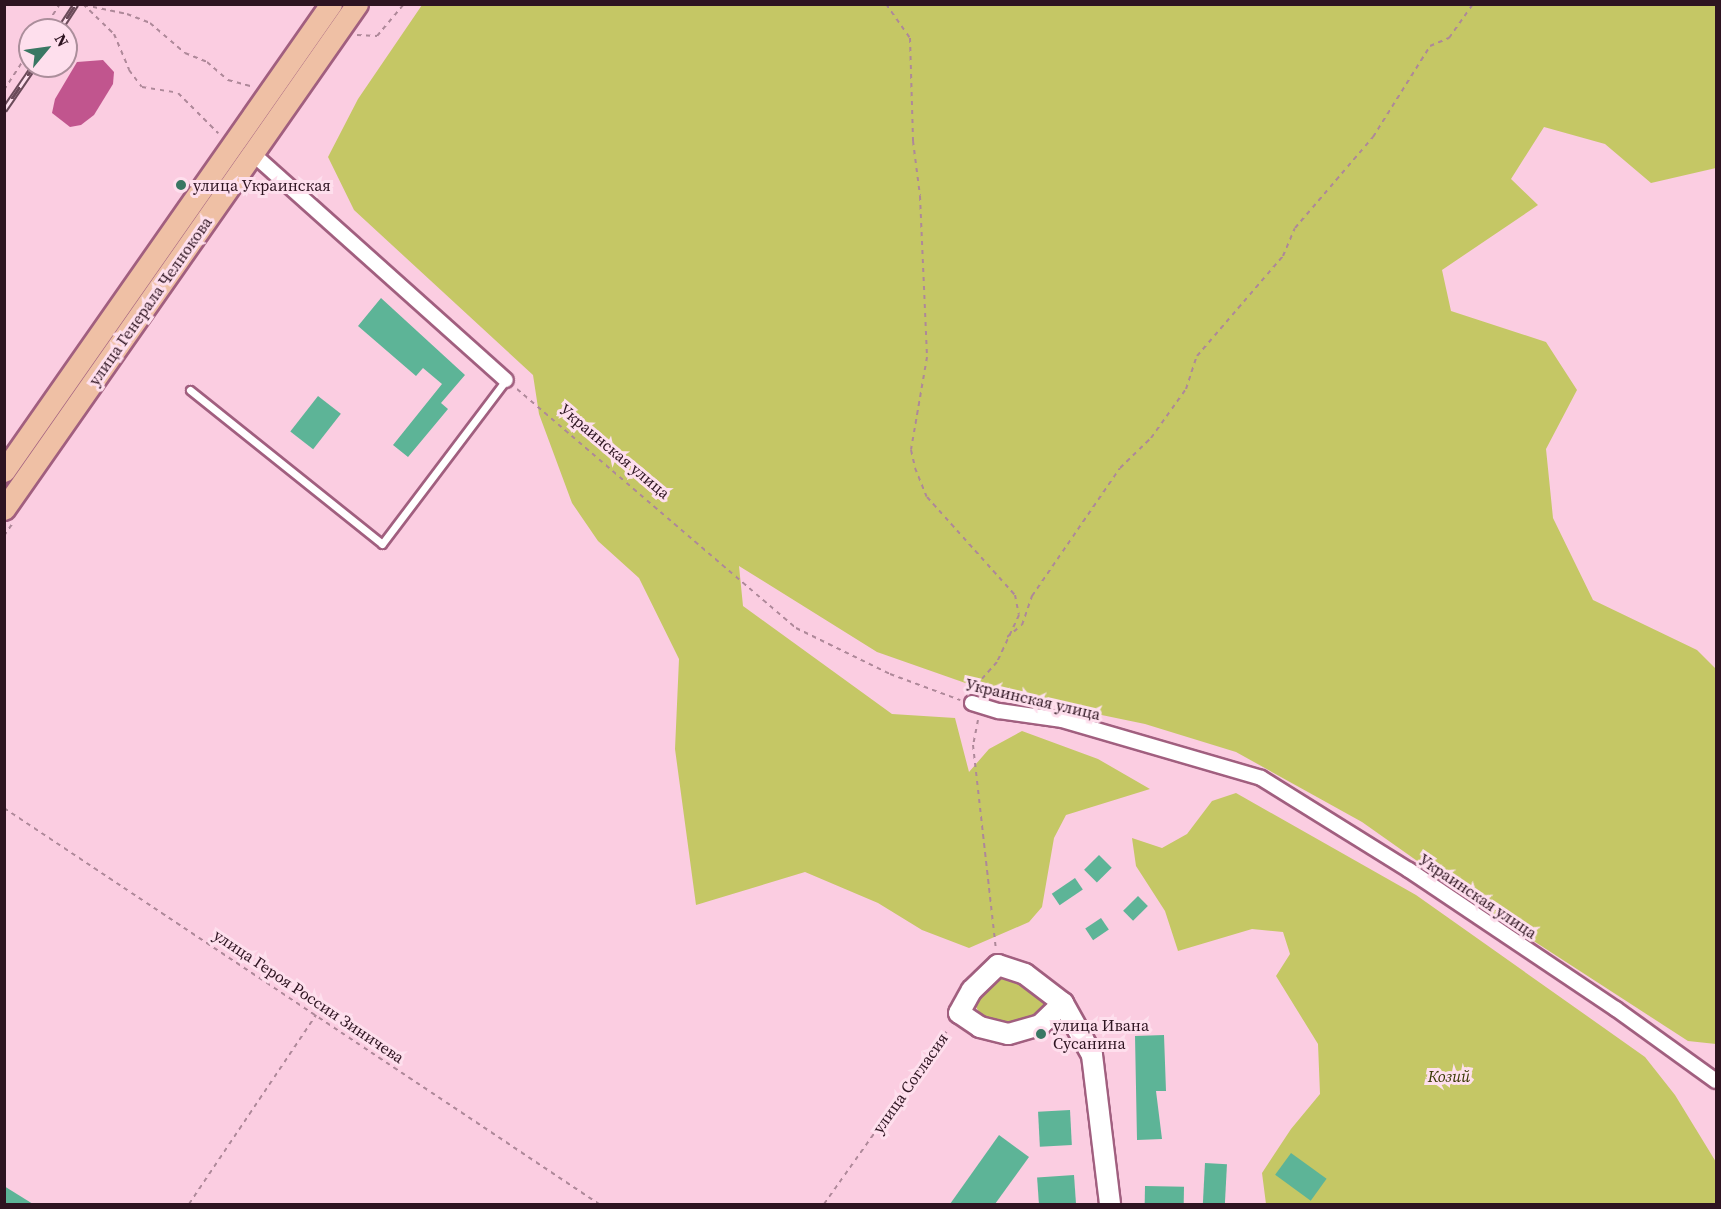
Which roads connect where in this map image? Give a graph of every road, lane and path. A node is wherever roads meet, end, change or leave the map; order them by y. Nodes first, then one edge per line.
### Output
1 (60, 4) edge
2 (331, 4) edge
3 (357, 4) edge
4 (404, 4) edge
5 (886, 4) edge
6 (1473, 4) edge
7 (84, 5) edge
8 (51, 18) edge
9 (351, 33) dead end
10 (18, 68) edge
11 (250, 86) dead end
12 (4, 90) edge
13 (218, 133) dead end
14 (253, 154) junction
15 (506, 380) junction
16 (190, 390) dead end
17 (4, 471) edge
18 (4, 509) edge
19 (1007, 637) junction
20 (976, 704) junction
21 (4, 807) edge
22 (998, 965) junction
23 (1063, 1003) junction
24 (959, 1013) junction
25 (316, 1015) junction
26 (1716, 1081) edge
27 (189, 1204) edge
28 (599, 1204) edge
29 (824, 1204) edge
30 (1110, 1204) edge

1 - 8 path
2 - 17 main road, улица Генерала Челнокова
3 - 14 main road, улица Генерала Челнокова
4 - 9 path
5 - 19 path
6 - 19 path
7 - 11 path
7 - 13 path
10 - 12 path
14 - 15 street
14 - 18 main road, улица Генерала Челнокова
15 - 16 lane
15 - 20 path, Украинская улица
19 - 20 path
20 - 22 path
20 - 26 street, Украинская улица
21 - 25 path, улица Героя России Зиничева
22 - 23 street
22 - 24 street
23 - 24 street
23 - 30 street
24 - 29 path, улица Согласия
25 - 27 path
25 - 28 path, улица Героя России Зиничева

